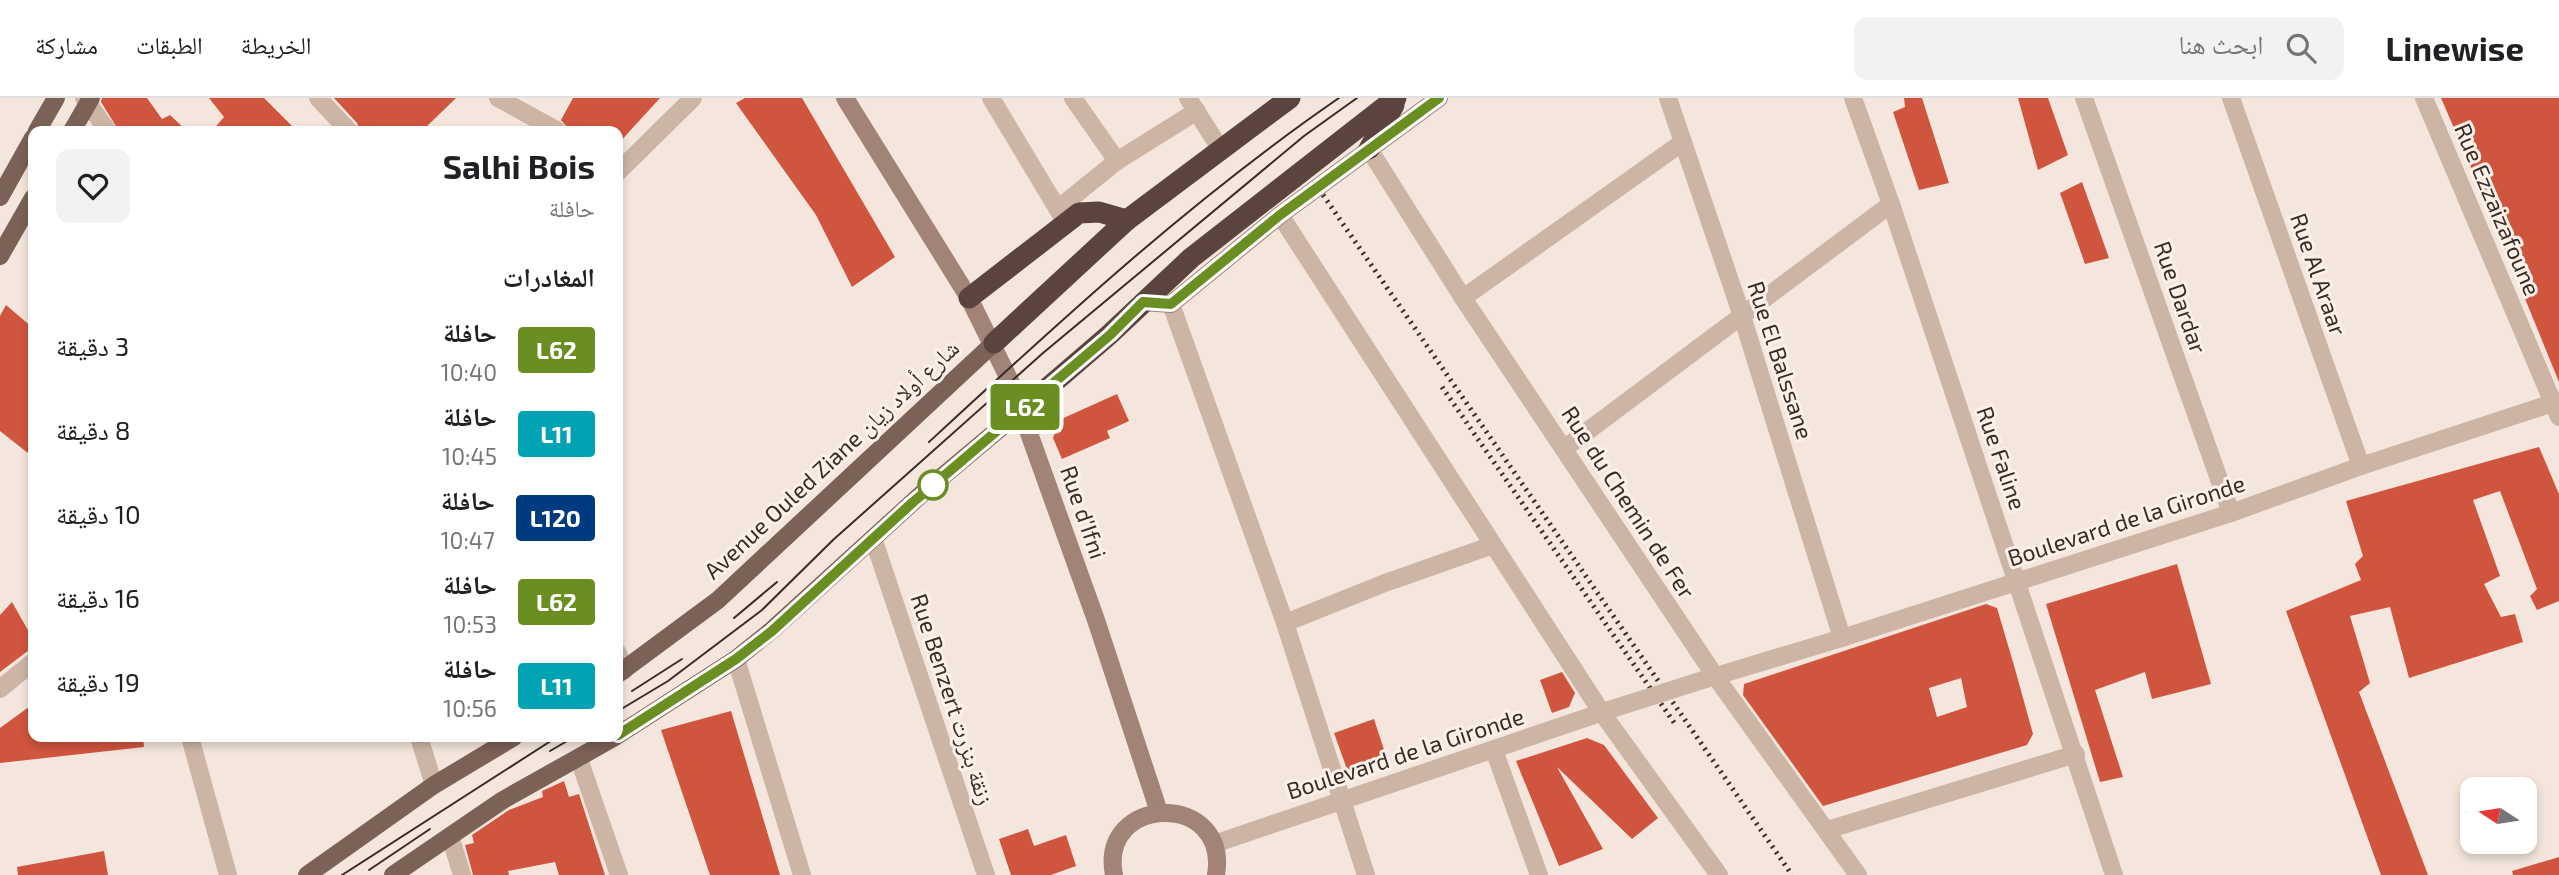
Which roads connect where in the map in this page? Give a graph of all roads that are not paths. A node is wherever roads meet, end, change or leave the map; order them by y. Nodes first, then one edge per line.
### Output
1 (56, 98) edge
2 (318, 98) edge
3 (498, 98) edge
4 (693, 98) edge
5 (845, 98) edge
6 (992, 98) edge
7 (1073, 98) edge
8 (1290, 98) edge
9 (1397, 98) edge
10 (1440, 98) edge
11 (1668, 98) edge
12 (1853, 98) edge
13 (2084, 98) edge
14 (2231, 98) edge
15 (2424, 98) edge
16 (88, 99) edge
17 (1192, 104) edge
18 (40, 126) edge
19 (74, 126) edge
20 (105, 126) edge
21 (343, 126) edge
22 (549, 126) edge
23 (1683, 142) junction
24 (28, 147) edge
25 (1369, 149) junction
26 (1221, 150) junction
27 (1117, 161) junction
28 (623, 164) edge
29 (0, 197) edge
30 (1891, 204) junction
31 (28, 207) edge
32 (1062, 214) junction
33 (1280, 215) junction
34 (1127, 220) junction
35 (0, 256) edge
36 (969, 298) junction
37 (1463, 298) junction
38 (1143, 302) junction
39 (1171, 304) junction
40 (1742, 316) junction
41 (994, 343) junction
42 (2557, 407) edge
43 (1023, 409) junction
44 (1565, 448) junction
45 (2361, 466) junction
46 (2231, 513) junction
47 (873, 538) junction
48 (1493, 545) junction
49 (2017, 581) junction
50 (1285, 623) junction
51 (1842, 638) junction
52 (736, 659) junction
53 (28, 666) edge
54 (623, 671) edge
55 (1710, 677) junction
56 (0, 689) edge
57 (1607, 711) junction
58 (623, 732) edge
59 (191, 742) edge
60 (421, 742) edge
61 (506, 742) edge
62 (607, 742) edge
63 (1494, 750) junction
64 (2076, 754) junction
65 (579, 760) junction
66 (434, 785) junction
67 (1342, 799) junction
68 (1159, 811) junction
69 (1827, 830) junction
70 (450, 836) junction
71 (1214, 845) junction
72 (228, 875) edge
73 (307, 875) edge
74 (393, 875) edge
75 (463, 875) edge
76 (620, 875) edge
77 (802, 875) edge
78 (986, 875) edge
79 (1114, 875) edge
80 (1216, 875) edge
81 (1366, 875) edge
82 (1539, 875) edge
83 (1719, 875) edge
84 (1858, 875) edge
85 (2114, 875) edge

1 - 18 main road
2 - 21 street
3 - 22 street
4 - 28 street
5 - 36 street, Rue d'Ifni
6 - 32 street
7 - 27 street
8 - 26 highway, Avenue Ouled Ziane شارع أولاد زيان
9 - 25 highway
9 - 38 highway
10 - 25 street
11 - 23 street, Rue El Balssane
12 - 30 street, Rue Faline
13 - 46 street, Rue Dardar
14 - 45 street, Rue Al Araar
15 - 42 street, Rue Ezzaizafoune
16 - 19 main road
16 - 20 street
17 - 26 street
17 - 27 street
23 - 37 street
23 - 40 street, Rue El Balssane
24 - 29 main road
25 - 33 street
25 - 37 street, Rue du Chemin de Fer
26 - 34 highway, Avenue Ouled Ziane شارع أولاد زيان
27 - 32 street
30 - 40 street
30 - 49 street, Rue Faline
31 - 35 main road
32 - 34 highway
32 - 36 highway
33 - 39 street
33 - 48 street
34 - 41 highway, Avenue Ouled Ziane شارع أولاد زيان
36 - 41 street, Rue d'Ifni
37 - 44 street, Rue du Chemin de Fer
38 - 39 street
38 - 43 highway
39 - 50 street
40 - 44 street
40 - 51 street, Rue El Balssane
41 - 43 street, Rue d'Ifni
41 - 54 main road, Avenue Ouled Ziane شارع أولاد زيان
42 - 45 street, Boulevard de la Gironde
43 - 47 main road
43 - 68 street, Rue d'Ifni
44 - 55 street, Rue du Chemin de Fer
45 - 46 street, Boulevard de la Gironde
46 - 49 street, Boulevard de la Gironde
47 - 52 main road
47 - 78 street, Rue Benzert زنقة بنزرت
48 - 50 street
48 - 57 street
49 - 51 street, Boulevard de la Gironde
49 - 64 street, Rue Faline
50 - 67 street
51 - 55 street, Boulevard de la Gironde
52 - 58 main road
52 - 77 street
53 - 56 street
55 - 57 street, Boulevard de la Gironde, bridge
55 - 69 street, Rue du Chemin de Fer
57 - 63 street, Boulevard de la Gironde
57 - 83 street
59 - 72 street
60 - 66 street
61 - 66 main road
62 - 65 main road
63 - 67 street, Boulevard de la Gironde
63 - 82 street
64 - 69 street
64 - 85 street, Rue Faline
65 - 70 main road
65 - 76 street
66 - 73 main road
67 - 71 street, Boulevard de la Gironde
67 - 81 street
68 - 71 street
68 - 79 street
69 - 84 street, Rue du Chemin de Fer
70 - 74 main road
70 - 75 street
71 - 80 street

